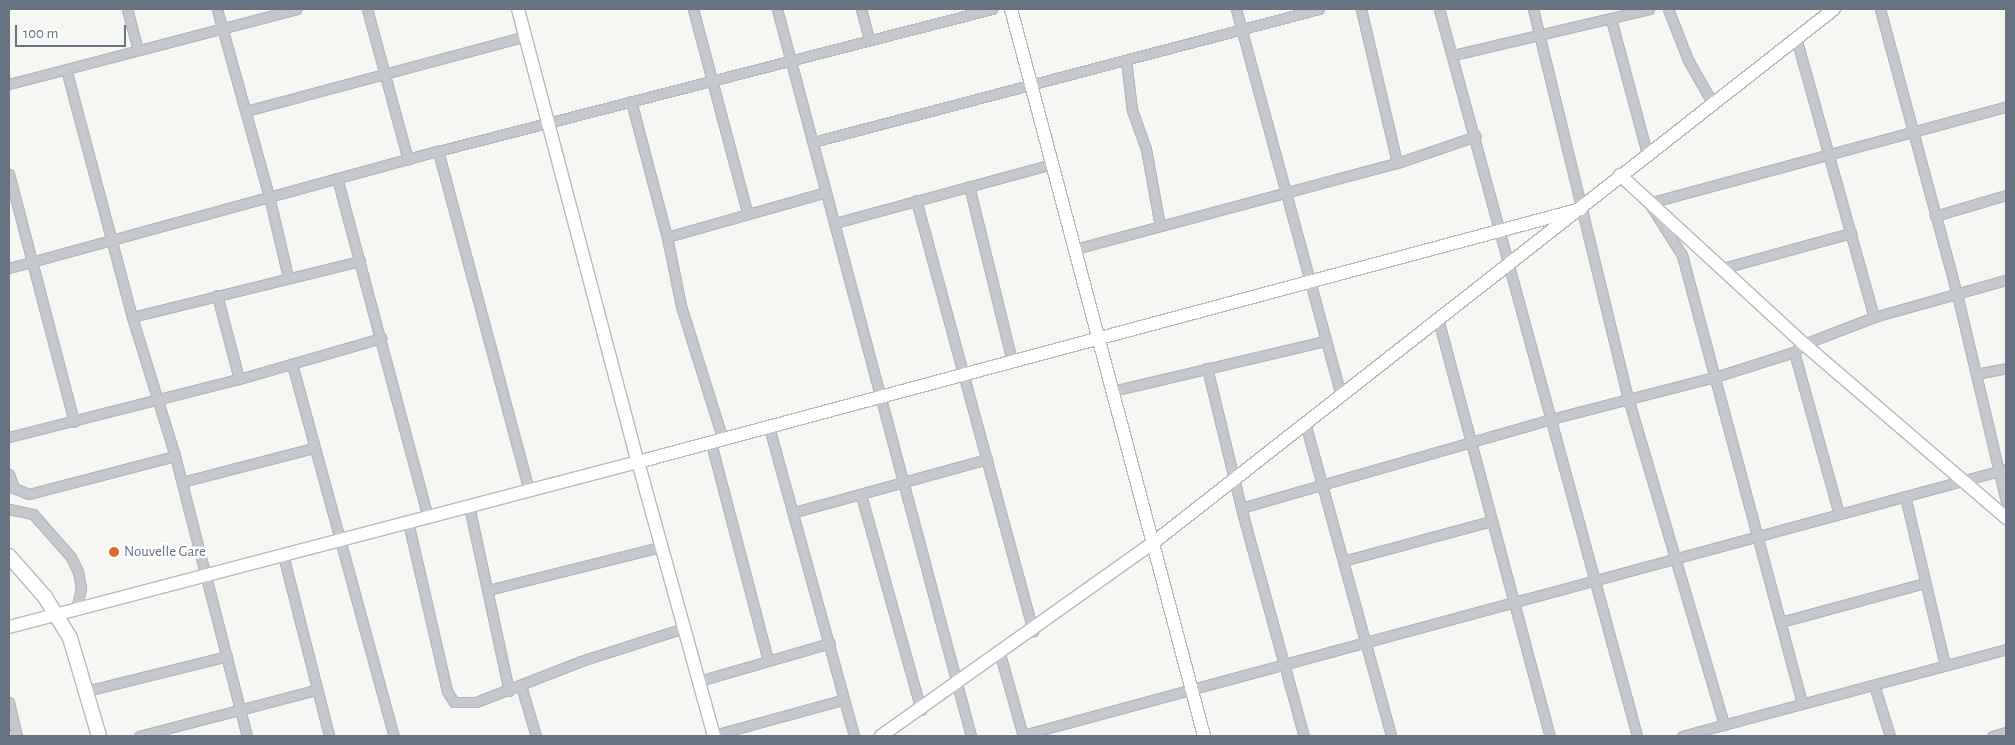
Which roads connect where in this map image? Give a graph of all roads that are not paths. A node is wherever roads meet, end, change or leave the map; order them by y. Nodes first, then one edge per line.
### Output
1 (127, 9) edge
2 (217, 9) edge
3 (296, 9) edge
4 (367, 9) edge
5 (518, 9) edge
6 (693, 9) edge
7 (777, 9) edge
8 (861, 9) edge
9 (992, 9) edge
10 (1011, 9) edge
11 (1236, 9) edge
12 (1319, 9) edge
13 (1361, 9) edge
14 (1439, 9) edge
15 (1533, 9) edge
16 (1649, 9) edge
17 (1668, 9) edge
18 (1834, 9) edge
19 (1880, 9) edge
20 (1611, 19) junction
21 (222, 28) junction
22 (1242, 29) junction
23 (1539, 34) junction
24 (525, 36) junction
25 (1796, 38) junction
26 (869, 39) junction
27 (138, 50) junction
28 (1453, 55) junction
29 (791, 59) junction
30 (1126, 60) junction
31 (66, 69) junction
32 (383, 74) junction
33 (713, 79) junction
34 (9, 84) edge
35 (1032, 84) junction
36 (631, 100) junction
37 (1713, 104) junction
38 (2006, 107) edge
39 (246, 111) junction
40 (548, 122) junction
41 (1912, 131) junction
42 (1476, 136) junction
43 (813, 142) junction
44 (438, 151) junction
45 (1647, 153) junction
46 (1827, 153) junction
47 (408, 160) junction
48 (1397, 163) junction
49 (1052, 164) junction
50 (9, 174) edge
51 (1620, 175) junction
52 (337, 178) junction
53 (969, 186) junction
54 (826, 192) junction
55 (1286, 193) junction
56 (2006, 195) edge
57 (269, 196) junction
58 (916, 200) junction
59 (1650, 203) junction
60 (1581, 208) junction
61 (747, 212) junction
62 (1935, 216) junction
63 (835, 223) junction
64 (1160, 226) junction
65 (1501, 230) junction
66 (1852, 233) junction
67 (667, 237) junction
68 (112, 241) junction
69 (1075, 249) junction
70 (360, 261) junction
71 (32, 262) junction
72 (1509, 262) junction
73 (9, 268) edge
74 (1720, 268) junction
75 (288, 277) junction
76 (2006, 280) edge
77 (1311, 281) junction
78 (1956, 294) junction
79 (217, 295) junction
80 (132, 317) junction
81 (1874, 318) junction
82 (1438, 319) junction
83 (381, 338) junction
84 (1099, 338) junction
85 (1325, 341) junction
86 (1799, 348) junction
87 (1012, 362) junction
88 (292, 364) junction
89 (1207, 368) junction
90 (2006, 368) edge
91 (964, 374) junction
92 (1976, 374) junction
93 (1715, 377) junction
94 (239, 379) junction
95 (1112, 390) junction
96 (1341, 395) junction
97 (881, 397) junction
98 (1628, 398) junction
99 (159, 401) junction
100 (1551, 419) junction
101 (74, 422) junction
102 (1305, 423) junction
103 (769, 427) junction
104 (9, 438) edge
105 (717, 441) junction
106 (1471, 443) junction
107 (313, 448) junction
108 (175, 456) junction
109 (987, 459) junction
110 (638, 462) junction
111 (2002, 470) edge
112 (9, 474) edge
113 (1234, 479) junction
114 (1961, 480) junction
115 (182, 482) junction
116 (905, 482) junction
117 (1323, 486) junction
118 (529, 490) junction
119 (861, 495) junction
120 (1905, 496) junction
121 (2006, 502) edge
122 (470, 506) junction
123 (1241, 508) junction
124 (9, 509) edge
125 (795, 512) junction
126 (1839, 514) junction
127 (428, 517) junction
128 (2006, 518) edge
129 (1491, 521) junction
130 (408, 522) junction
131 (1758, 535) junction
132 (341, 540) junction
133 (1153, 543) junction
134 (661, 548) junction
135 (283, 555) junction
136 (9, 556) edge
137 (1673, 559) junction
138 (1343, 561) junction
139 (205, 575) junction
140 (1594, 580) junction
141 (1925, 583) junction
142 (488, 590) junction
143 (1513, 601) junction
144 (76, 609) junction
145 (57, 614) junction
146 (1781, 622) junction
147 (9, 626) edge
148 (684, 628) junction
149 (1033, 631) junction
150 (1365, 642) junction
151 (830, 643) junction
152 (2006, 649) edge
153 (1000, 654) junction
154 (227, 656) junction
155 (768, 661) junction
156 (1282, 664) junction
157 (1945, 665) junction
158 (699, 681) junction
159 (959, 682) junction
160 (1874, 685) junction
161 (521, 686) junction
162 (1191, 689) junction
163 (316, 690) junction
164 (508, 691) junction
165 (86, 692) junction
166 (842, 700) junction
167 (9, 702) edge
168 (1802, 703) junction
169 (921, 710) junction
170 (240, 711) junction
171 (1724, 725) junction
172 (2006, 732) edge
173 (1023, 735) edge
174 (17, 736) edge
175 (99, 736) edge
176 (139, 736) edge
177 (247, 736) edge
178 (329, 736) edge
179 (394, 736) edge
180 (536, 736) edge
181 (714, 736) edge
182 (854, 736) edge
183 (881, 736) edge
184 (972, 736) edge
185 (1204, 736) edge
186 (1304, 736) edge
187 (1391, 736) edge
188 (1550, 736) edge
189 (1637, 736) edge
190 (1682, 736) edge
191 (1890, 736) edge
192 (1992, 736) edge

1 - 27 street
2 - 21 street
3 - 21 street
4 - 32 street
5 - 24 street
6 - 33 street
7 - 29 street
8 - 26 street
9 - 26 street
10 - 35 street
11 - 22 street
12 - 22 street
13 - 48 street
14 - 28 street
15 - 23 street
16 - 20 street
17 - 37 street
18 - 25 street
19 - 41 street
20 - 23 street
20 - 45 street
21 - 27 street
21 - 39 street
22 - 30 street
22 - 55 street
23 - 28 street
23 - 60 street
24 - 32 street
24 - 40 street
25 - 37 street
25 - 46 street
26 - 29 street
27 - 31 street
28 - 42 street
29 - 33 street
29 - 43 street
30 - 35 street
30 - 64 street
31 - 34 street
31 - 68 street
32 - 39 street
32 - 47 street
33 - 36 street
33 - 61 street
35 - 43 street
35 - 49 street
36 - 40 street
36 - 67 street
37 - 45 street
38 - 41 street
39 - 57 street
40 - 44 street
40 - 110 street
41 - 46 street
41 - 62 street
42 - 48 street
42 - 65 street
43 - 54 street
44 - 47 street
44 - 118 street
45 - 51 street
46 - 59 street
46 - 66 street
47 - 52 street
48 - 55 street
49 - 53 street
49 - 69 street
50 - 71 street
51 - 59 street
51 - 60 street
52 - 57 street
52 - 70 street
53 - 58 street
53 - 87 street
54 - 61 street
54 - 63 street
55 - 64 street
55 - 77 street
56 - 62 street
57 - 68 street
57 - 75 street
58 - 63 street
58 - 91 street
59 - 74 street
59 - 93 street
60 - 65 street
60 - 72 street
60 - 98 street
61 - 67 street
62 - 78 street
63 - 97 street
64 - 69 street
65 - 72 street
65 - 77 street
66 - 74 street
66 - 81 street
67 - 105 street
68 - 71 street
68 - 80 street
69 - 84 street
70 - 75 street
70 - 83 street
71 - 73 street
71 - 101 street
72 - 82 street
72 - 100 street
74 - 86 street
75 - 79 street
76 - 78 street
77 - 84 street
77 - 85 street
78 - 81 street
78 - 92 street
79 - 80 street
79 - 94 street
80 - 99 street
81 - 86 street
82 - 96 street
82 - 106 street
83 - 88 street
83 - 127 street
84 - 87 street
84 - 95 street
85 - 89 street
85 - 96 street
86 - 93 street
86 - 114 street
86 - 126 street
87 - 91 street
88 - 94 street
88 - 107 street
89 - 95 street
89 - 113 street
90 - 92 street
91 - 97 street
91 - 109 street
92 - 111 street
93 - 98 street
93 - 131 street
94 - 99 street
95 - 133 street
96 - 102 street
97 - 103 street
97 - 116 street
98 - 100 street
98 - 137 street
99 - 101 street
99 - 108 street
100 - 106 street
100 - 140 street
101 - 104 street
102 - 113 street
102 - 117 street
103 - 105 street
103 - 125 street
105 - 110 street
105 - 155 street
106 - 117 street
106 - 129 street
107 - 115 street
107 - 132 street
108 - 112 street
108 - 115 street
109 - 116 street
109 - 149 street
110 - 118 street
110 - 134 street
111 - 114 street
111 - 121 street
113 - 123 street
113 - 133 street
114 - 120 street
114 - 128 street
115 - 139 street
116 - 119 street
116 - 159 street
117 - 123 street
117 - 138 street
118 - 122 street
119 - 125 street
119 - 169 street
120 - 126 street
120 - 141 street
122 - 127 street
122 - 142 street
123 - 156 street
124 - 144 street
125 - 151 street
126 - 131 street
127 - 130 street
129 - 138 street
129 - 143 street
130 - 132 street
130 - 164 street
131 - 137 street
131 - 146 street
132 - 135 street
132 - 179 street
133 - 149 street
133 - 162 street
134 - 142 street
134 - 148 street
135 - 139 street
135 - 163 street
136 - 145 main road
137 - 140 street
137 - 171 street
138 - 150 street
139 - 144 street
139 - 154 street
140 - 143 street
140 - 189 street
141 - 146 street
141 - 157 street
142 - 164 street
143 - 150 street
143 - 188 street
144 - 145 street
145 - 147 street
145 - 165 main road
146 - 168 street
148 - 158 street
148 - 161 street
149 - 153 street
150 - 156 street
150 - 187 street
151 - 155 street
151 - 166 street
152 - 157 street
153 - 159 street
153 - 173 street
154 - 165 street
154 - 170 street
155 - 158 street
156 - 162 street
156 - 186 street
157 - 160 street
158 - 181 street
159 - 169 street
159 - 184 street
160 - 168 street
160 - 191 street
161 - 164 street
161 - 180 street
162 - 173 street
162 - 185 street
163 - 170 street
163 - 178 street
165 - 175 main road
166 - 181 street
166 - 182 street
167 - 174 street
168 - 171 street
169 - 183 street
170 - 176 street
170 - 177 street
171 - 190 street
172 - 192 street

